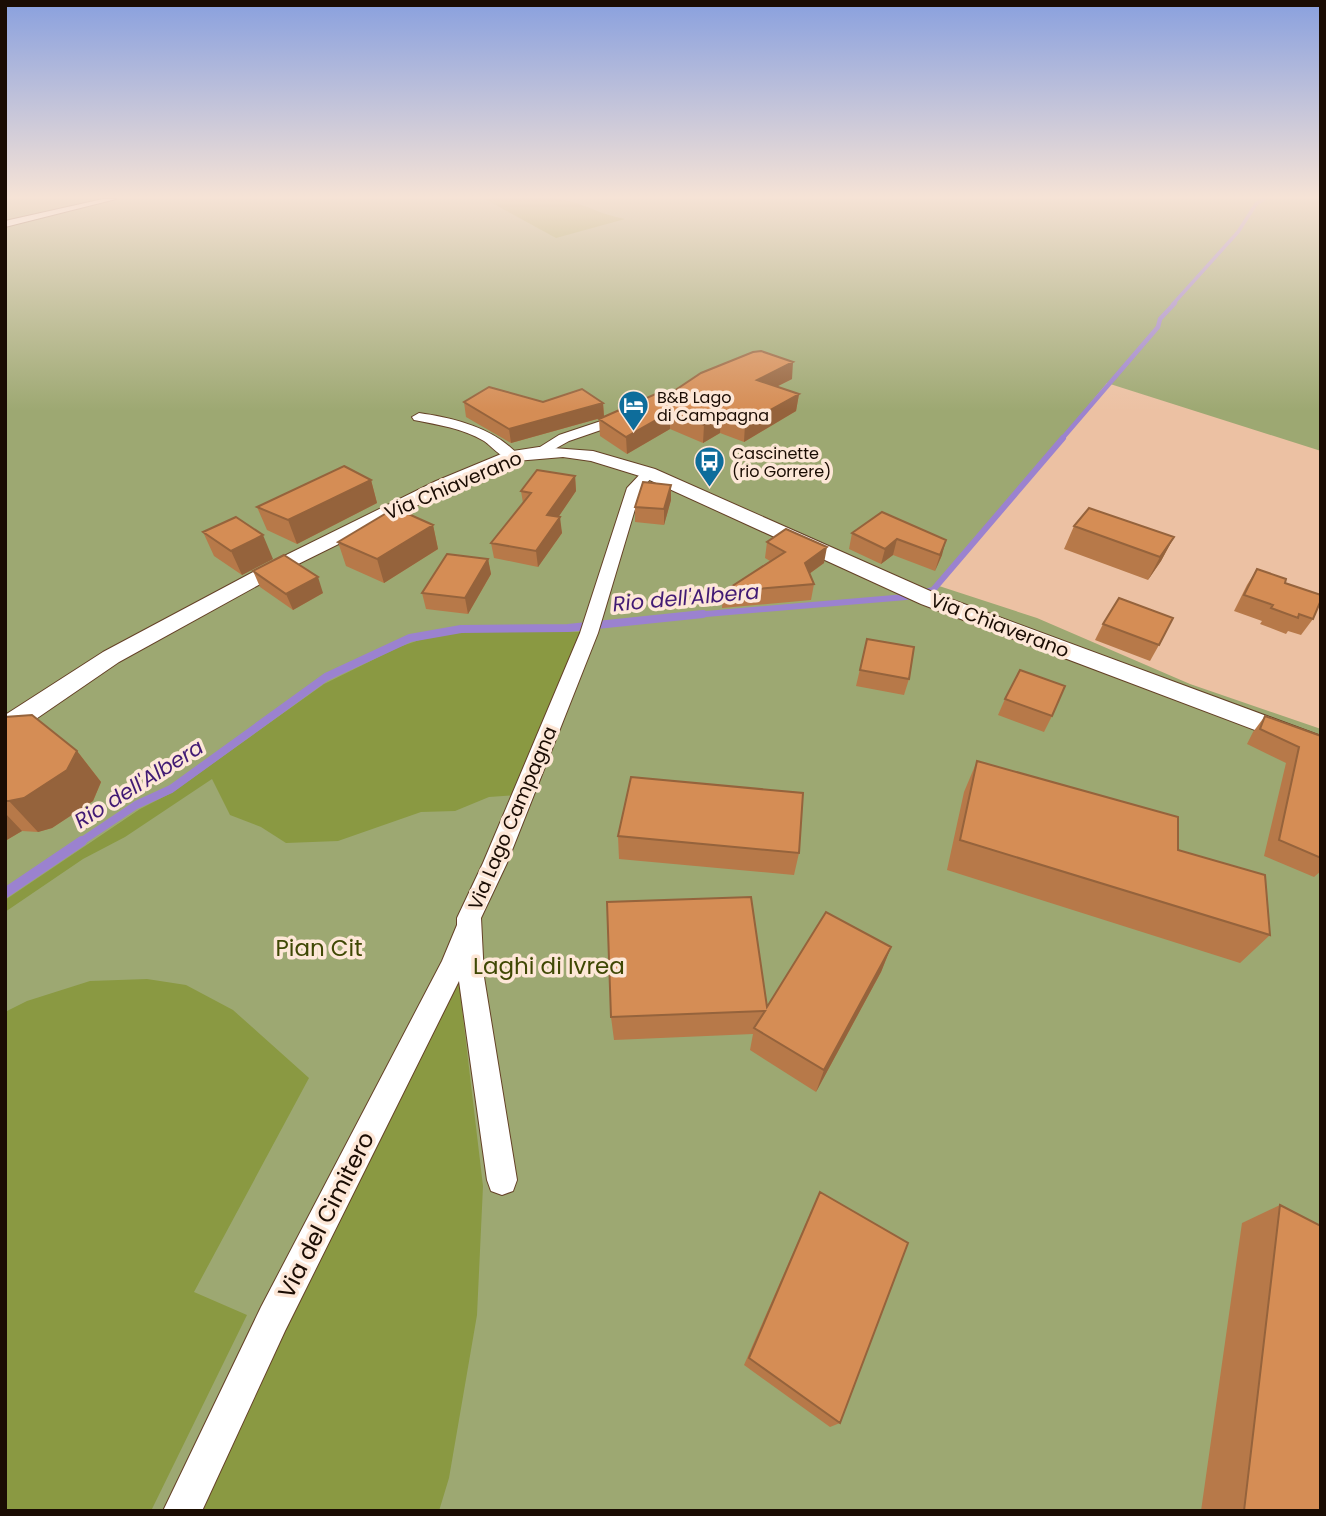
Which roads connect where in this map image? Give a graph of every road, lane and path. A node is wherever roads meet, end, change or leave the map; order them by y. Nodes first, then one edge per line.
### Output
1 (632, 414) edge
2 (419, 417) dead end
3 (539, 452) junction
4 (512, 456) junction
5 (649, 473) junction
6 (5, 728) edge
7 (1321, 746) edge
8 (469, 918) junction
9 (502, 1180) dead end
10 (182, 1511) edge

1 - 3 street
2 - 4 street
3 - 4 street, Via Chiaverano
3 - 5 street, Via Chiaverano
4 - 6 street, Via Chiaverano
5 - 7 street, Via Chiaverano
5 - 8 street, Via Lago Campagna
8 - 9 street, Via Lago Campagna
8 - 10 street, Via del Cimitero

